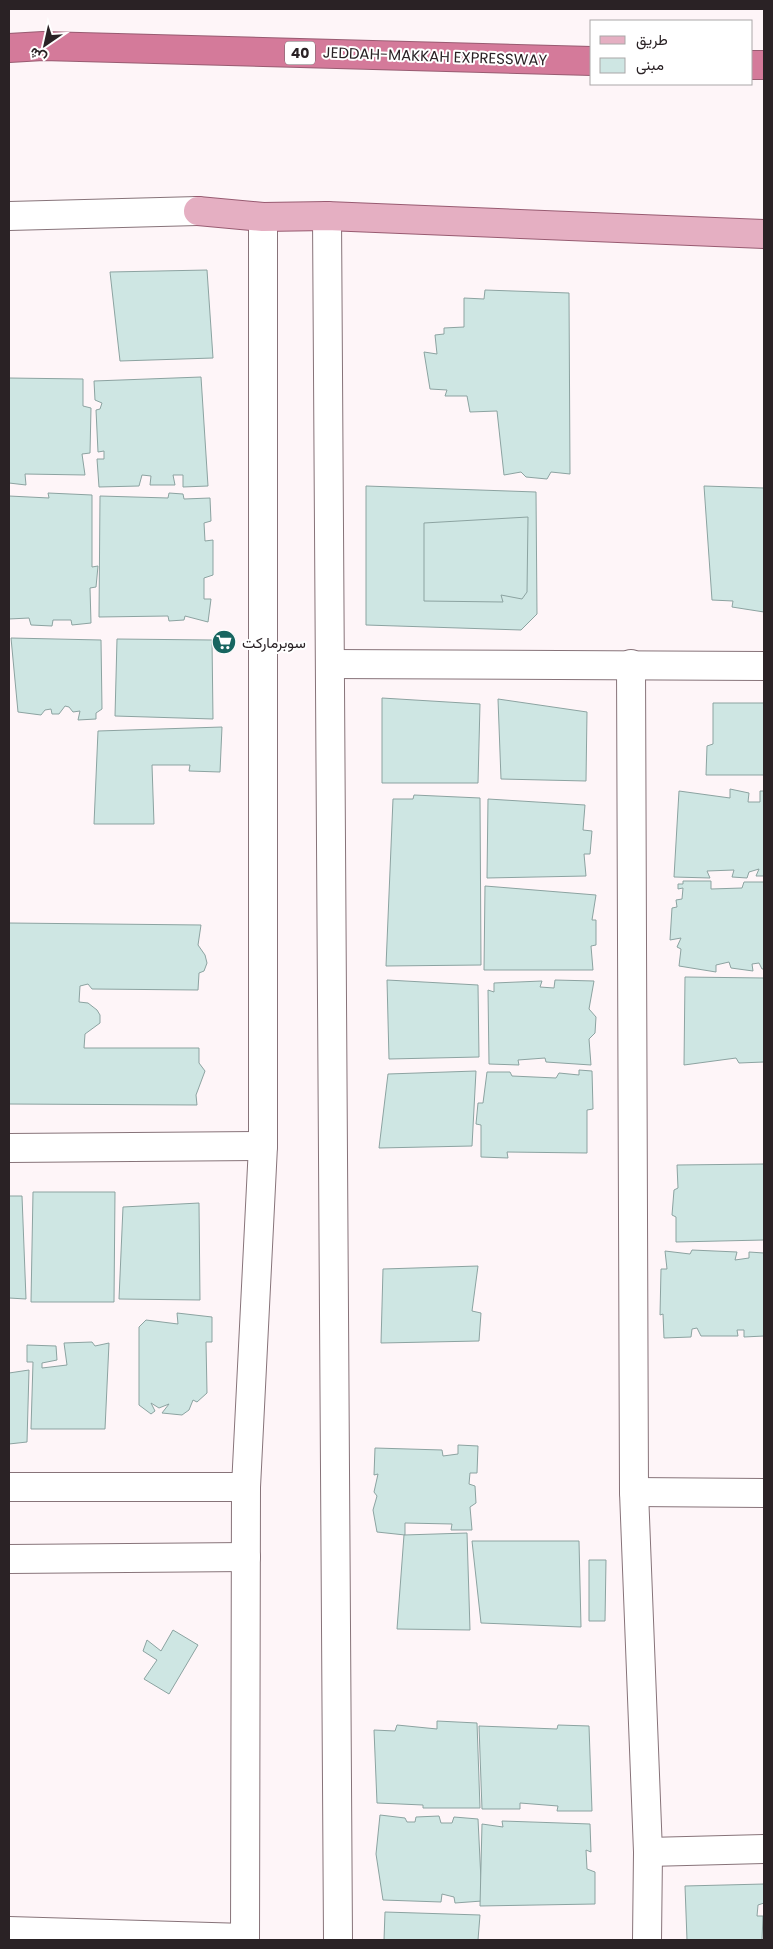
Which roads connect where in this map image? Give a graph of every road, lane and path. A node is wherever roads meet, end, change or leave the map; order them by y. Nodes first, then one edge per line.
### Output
1 (9, 48) edge
2 (590, 61) edge
3 (198, 211) joint
4 (9, 216) edge
5 (327, 216) junction
6 (263, 217) junction
7 (764, 234) edge
8 (330, 664) junction
9 (631, 664) junction
10 (764, 666) edge
11 (263, 1146) junction
12 (9, 1148) edge
13 (246, 1486) junction
14 (9, 1487) edge
15 (634, 1492) junction
16 (764, 1493) edge
17 (246, 1557) junction
18 (9, 1559) edge
19 (764, 1849) edge
20 (648, 1852) junction
21 (9, 1931) edge
22 (245, 1939) edge
23 (338, 1940) edge
24 (647, 1940) edge

1 - 2 highway, JEDDAH-MAKKAH EXPRESSWAY / 40
3 - 4 street
3 - 6 main road
5 - 6 main road
5 - 7 main road
5 - 8 street
6 - 11 street
8 - 9 street
8 - 23 street
9 - 10 street
9 - 15 street
11 - 12 street
11 - 13 street
13 - 14 street
13 - 17 street
15 - 16 street
15 - 20 street
17 - 18 street
17 - 22 street
19 - 20 street
20 - 24 street
21 - 22 street

